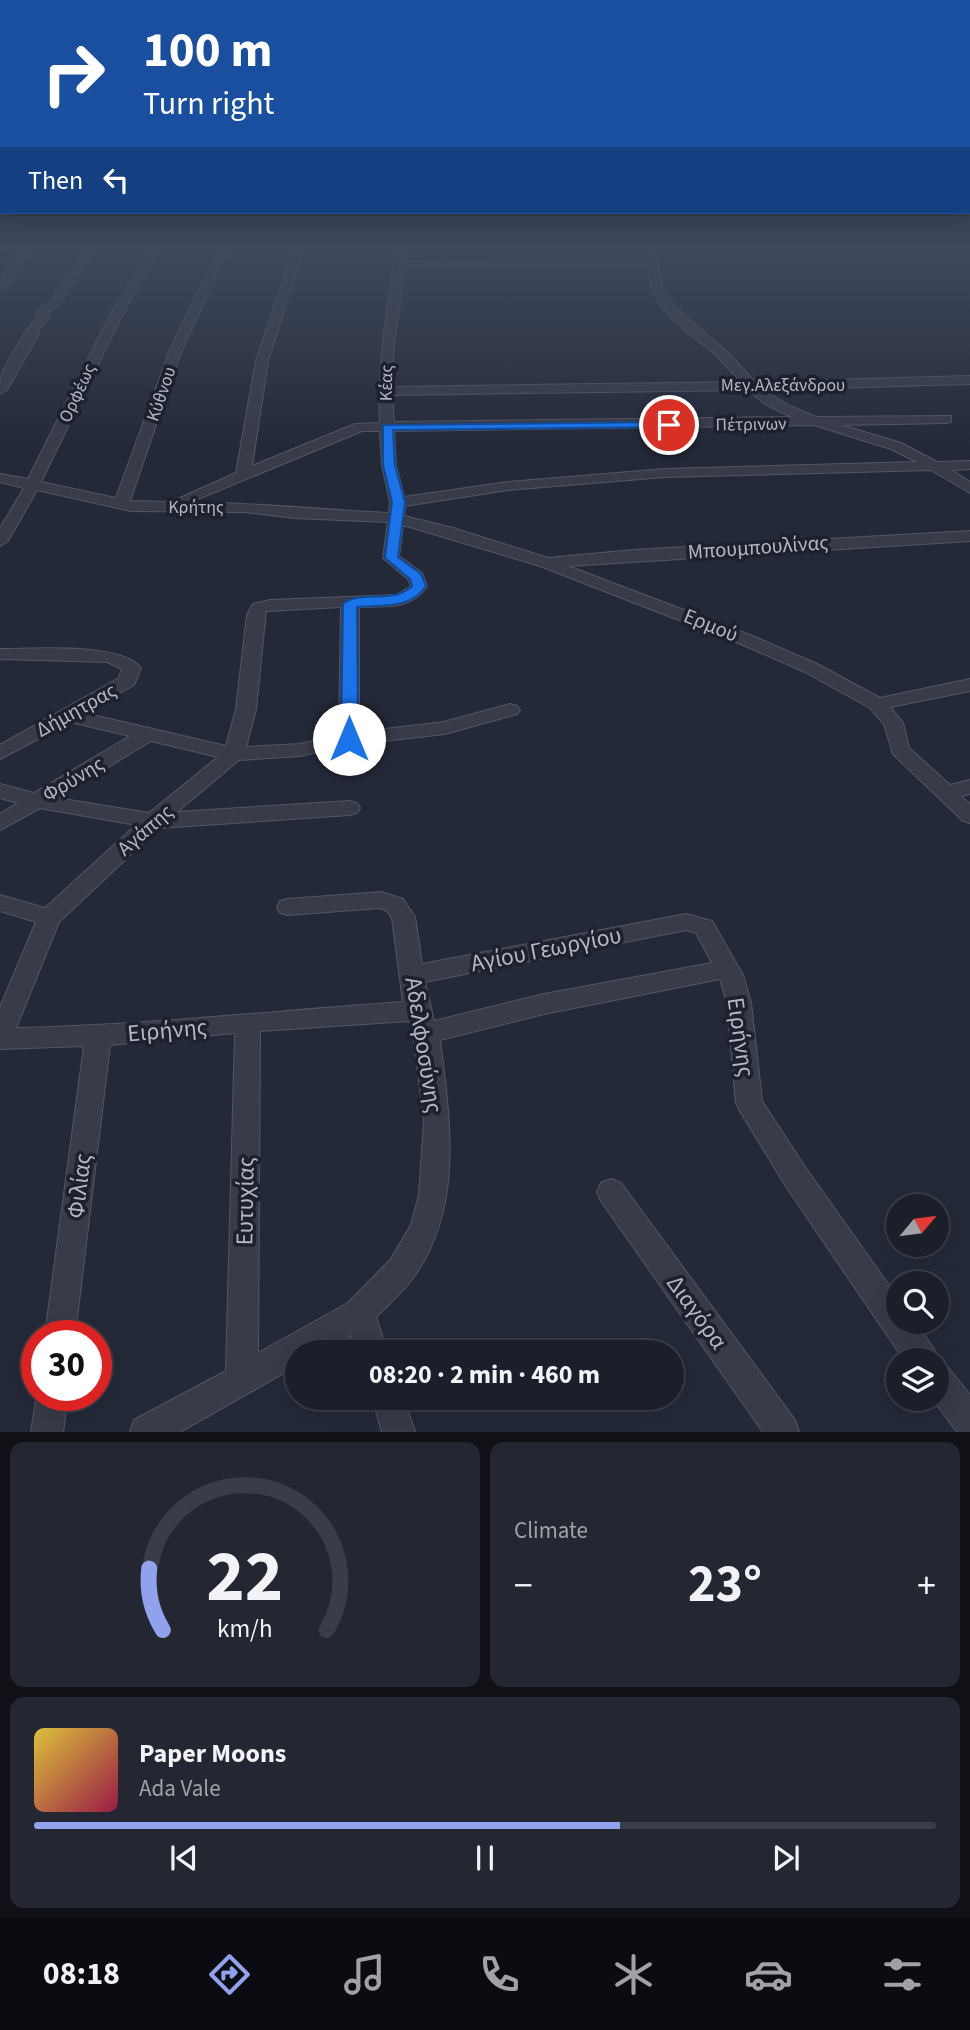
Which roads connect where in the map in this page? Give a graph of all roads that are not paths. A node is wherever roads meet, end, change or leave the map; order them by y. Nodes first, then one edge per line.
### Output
1 (44, 315) edge
2 (116, 315) edge
3 (193, 315) edge
4 (277, 315) edge
5 (392, 315) edge
6 (674, 315) edge
7 (970, 380) edge
8 (747, 384) junction
9 (0, 390) edge
10 (385, 391) junction
11 (946, 419) dead end
12 (817, 423) junction
13 (387, 427) junction
14 (970, 466) edge
15 (934, 467) junction
16 (243, 475) junction
17 (0, 478) edge
18 (32, 486) junction
19 (970, 489) edge
20 (121, 504) junction
21 (160, 507) junction
22 (397, 510) junction
23 (970, 536) edge
24 (0, 541) edge
25 (546, 563) junction
26 (350, 604) junction
27 (0, 654) edge
28 (970, 685) edge
29 (877, 704) junction
30 (510, 710) dead end
31 (66, 715) junction
32 (146, 735) junction
33 (349, 739) junction
34 (0, 753) edge
35 (234, 754) junction
36 (970, 787) edge
37 (0, 791) edge
38 (945, 793) junction
39 (37, 801) junction
40 (350, 808) dead end
41 (970, 816) edge
42 (153, 821) junction
43 (0, 823) edge
44 (0, 903) edge
45 (288, 907) dead end
46 (49, 918) junction
47 (727, 969) junction
48 (412, 975) junction
49 (248, 1022) junction
50 (421, 1022) junction
51 (98, 1036) junction
52 (0, 1038) edge
53 (611, 1192) dead end
54 (359, 1313) junction
55 (62, 1320) edge
56 (368, 1340) edge
57 (915, 1348) edge
58 (242, 1380) junction
59 (949, 1394) edge
60 (392, 1410) edge
61 (50, 1411) edge
62 (970, 1422) edge
63 (47, 1432) edge
64 (146, 1432) edge
65 (399, 1432) edge
66 (783, 1432) edge

1 - 9 street
2 - 18 street, Ορφέως
3 - 20 street, Κύθνου
4 - 16 street
5 - 10 street, Κέας
6 - 8 street
7 - 8 street, Μεγ.Αλεξάνδρου
8 - 10 street, Μεγ.Αλεξάνδρου
8 - 12 street
10 - 13 street, Κέας
11 - 12 street, Πέτρινων
12 - 13 street, Πέτρινων
12 - 15 street
13 - 16 street, Πέτρινων
13 - 22 street, Κέας
14 - 15 street
15 - 19 street
15 - 22 street
16 - 21 street, Πέτρινων
17 - 18 street, Κρήτης
18 - 20 street, Κρήτης
18 - 24 street, Ορφέως
20 - 21 street, Κρήτης
21 - 22 street, Κρήτης
22 - 25 street, Ερμού
22 - 26 street, Κέας
23 - 25 street, Μπουμπουλίνας
25 - 29 street, Ερμού
26 - 33 street
26 - 35 street
27 - 31 street, Δήμητρας
28 - 29 street
29 - 38 street, Ερμού
30 - 33 street
31 - 32 street
31 - 34 street, Δήμητρας
32 - 35 street
32 - 39 street, Φρύνης
33 - 35 street
35 - 42 street, Αγάπης
36 - 38 street
37 - 39 street
38 - 41 street, Ερμού
39 - 42 street
39 - 43 street, Φρύνης
40 - 42 street
42 - 46 street, Αγάπης
44 - 46 street
45 - 48 street, Αδελφοσύνης
46 - 52 street, Αγάπης
47 - 48 street, Αγίου Γεωργίου
47 - 50 street, Ειρήνης
47 - 57 street, Ειρήνης
48 - 50 street, Αδελφοσύνης
49 - 50 street, Ειρήνης
49 - 51 street, Ειρήνης
49 - 58 street, Ευτυχίας
50 - 54 street, Αδελφοσύνης
51 - 52 street, Ειρήνης
51 - 55 street, Φιλίας
53 - 66 street, Διαγόρα
54 - 56 street
54 - 58 street
58 - 64 street
59 - 62 street
60 - 65 street
61 - 63 street

